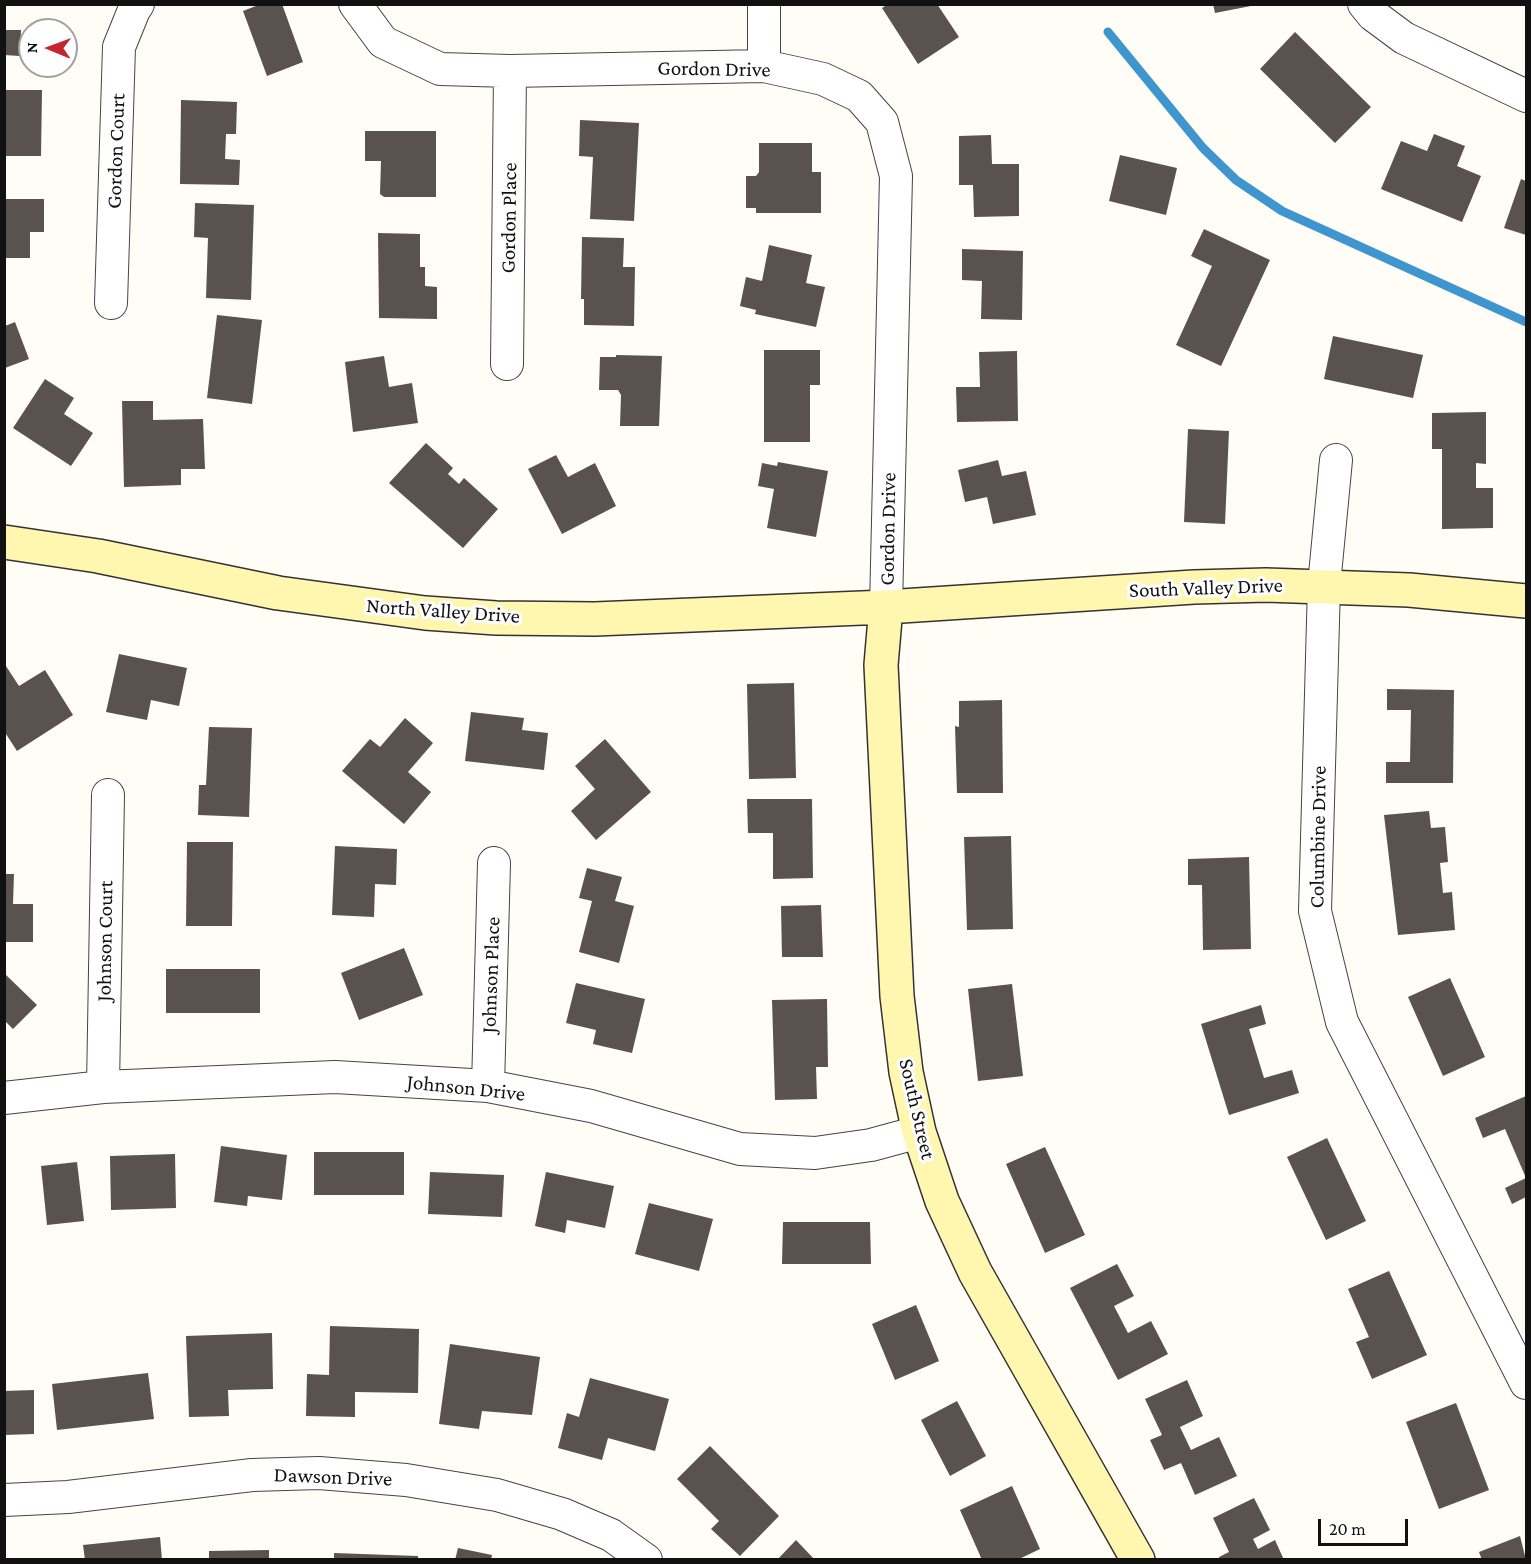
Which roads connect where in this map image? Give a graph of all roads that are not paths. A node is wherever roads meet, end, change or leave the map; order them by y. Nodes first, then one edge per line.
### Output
1 (138, 4) edge
2 (355, 4) edge
3 (764, 4) edge
4 (1364, 4) edge
5 (764, 66) junction
6 (510, 71) junction
7 (1527, 96) edge
8 (111, 303) dead end
9 (507, 364) dead end
10 (1336, 460) dead end
11 (4, 542) edge
12 (1324, 585) junction
13 (1527, 601) edge
14 (886, 607) junction
15 (108, 795) dead end
16 (494, 863) dead end
17 (488, 1086) junction
18 (103, 1087) junction
19 (4, 1098) edge
20 (919, 1132) junction
21 (1527, 1383) edge
22 (4, 1500) edge
23 (646, 1560) edge
24 (1138, 1560) edge

1 - 8 street, Gordon Court
2 - 6 street, Gordon Drive
3 - 5 street
4 - 7 street
5 - 6 street, Gordon Drive
5 - 14 street, Gordon Drive
6 - 9 street, Gordon Place
10 - 12 street, Columbine Drive
11 - 14 street, North Valley Drive
12 - 13 street, South Valley Drive
12 - 14 street, South Valley Drive
12 - 21 street, Columbine Drive
14 - 20 street, South Street
15 - 18 street, Johnson Court
16 - 17 street, Johnson Place
17 - 18 street, Johnson Drive
17 - 20 street, Johnson Drive
18 - 19 street, Johnson Drive
20 - 24 street, South Street
22 - 23 street, Dawson Drive

